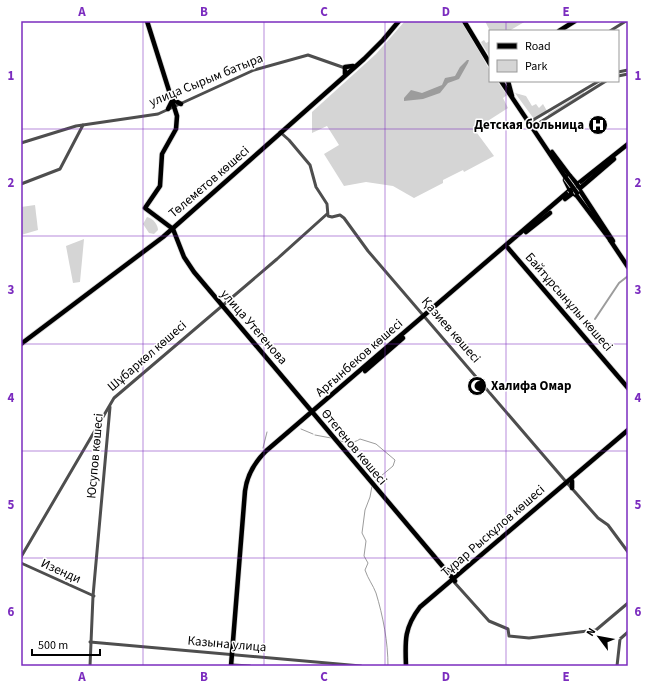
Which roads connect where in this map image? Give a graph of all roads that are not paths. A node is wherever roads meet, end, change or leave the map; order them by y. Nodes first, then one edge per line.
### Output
1 (147, 21) edge
2 (398, 21) edge
3 (466, 21) edge
4 (575, 21) edge
5 (579, 21) edge
6 (626, 21) edge
7 (560, 30) edge
8 (564, 30) edge
9 (612, 30) edge
10 (489, 57) edge
11 (489, 62) edge
12 (347, 71) junction
13 (503, 82) edge
14 (503, 82) edge
15 (598, 82) edge
16 (604, 82) edge
17 (509, 83) edge
18 (509, 91) junction
19 (584, 92) junction
20 (512, 96) junction
21 (172, 99) junction
22 (180, 104) junction
23 (173, 110) junction
24 (546, 113) junction
25 (525, 116) junction
26 (549, 117) junction
27 (83, 124) junction
28 (536, 126) junction
29 (280, 133) junction
30 (21, 143) edge
31 (628, 145) edge
32 (617, 154) junction
33 (567, 179) junction
34 (21, 184) edge
35 (575, 189) junction
36 (148, 202) junction
37 (150, 212) junction
38 (327, 212) junction
39 (171, 228) junction
40 (525, 231) junction
41 (612, 241) junction
42 (508, 248) junction
43 (628, 263) edge
44 (628, 267) edge
45 (224, 309) junction
46 (426, 317) junction
47 (21, 344) edge
48 (254, 345) junction
49 (628, 388) edge
50 (111, 402) junction
51 (307, 407) junction
52 (318, 408) junction
53 (109, 415) junction
54 (314, 415) junction
55 (104, 416) junction
56 (306, 419) junction
57 (628, 432) edge
58 (363, 473) junction
59 (568, 484) junction
60 (628, 552) edge
61 (21, 557) edge
62 (22, 564) edge
63 (452, 580) junction
64 (93, 596) junction
65 (628, 603) edge
66 (628, 632) edge
67 (90, 642) junction
68 (233, 655) junction
69 (90, 666) edge
70 (232, 666) edge
71 (250, 666) edge
72 (361, 666) edge
73 (407, 666) edge
74 (617, 666) edge

1 - 21 main road
2 - 12 main road, Төлеметов көшесі
2 - 12 main road, Төлеметов көшесі
3 - 10 main road
3 - 11 main road
4 - 7 main road
5 - 8 main road
6 - 9 street
12 - 22 street, улица Сырым батыра
12 - 29 main road, Төлеметов көшесі
13 - 18 main road
14 - 20 main road
15 - 19 street
16 - 19 street
17 - 18 main road
17 - 20 main road
18 - 20 main road
19 - 24 street
19 - 26 street
20 - 25 main road
21 - 22 main road
21 - 23 main road
22 - 23 main road
23 - 27 street, улица Сырым батыра
23 - 36 main road
24 - 26 street
24 - 28 street
25 - 28 main road
25 - 33 main road
26 - 28 street
27 - 30 street, улица Сырым батыра
27 - 34 street
28 - 33 main road
29 - 38 street
29 - 39 main road, Төлеметов көшесі
31 - 32 main road, Арғынбеков көшесі
32 - 35 main road
32 - 35 main road
32 - 40 main road, Арғынбеков көшесі
33 - 35 main road, bridge
33 - 35 main road
33 - 35 main road
33 - 40 main road
35 - 40 main road
35 - 41 main road
36 - 37 main road
36 - 37 main road
37 - 39 main road
38 - 45 street, Шұбаркөл көшесі
38 - 46 street, Қазиев көшесі
39 - 45 main road, улица Утегенова
39 - 45 main road, Өтегенов көшесі
39 - 47 main road, Төлеметов көшесі
39 - 47 main road, Төлеметов көшесі
40 - 42 main road, Арғынбеков көшесі
40 - 46 main road, Арғынбеков көшесі
41 - 43 main road
41 - 44 main road
42 - 46 main road, Арғынбеков көшесі
42 - 49 main road, Байтұрсынұлы көшесі
45 - 48 main road, улица Утегенова
45 - 48 main road, Өтегенов көшесі
45 - 50 street, Шұбаркөл көшесі
46 - 52 main road, Арғынбеков көшесі
46 - 59 street, Қазиев көшесі
48 - 51 main road, улица Утегенова
48 - 51 main road, Өтегенов көшесі
50 - 53 street, Юсупов көшесі
50 - 55 street, Шұбаркөл көшесі
50 - 61 street, Шұбаркөл көшесі
50 - 64 street, Юсупов көшесі
51 - 52 main road
51 - 54 main road, Өтегенов көшесі
51 - 56 main road
52 - 54 main road, Арғынбеков көшесі
52 - 54 main road
53 - 55 street
53 - 64 street, Юсупов көшесі
54 - 56 main road, Арғынбеков көшесі
54 - 58 main road, Өтегенов көшесі
54 - 58 main road, Өтегенов көшесі
55 - 61 street, Шұбаркөл көшесі
56 - 68 main road, Арғынбеков көшесі
57 - 59 main road, Тұрар Рыскұлов көшесі
58 - 63 main road, Өтегенов көшесі
59 - 60 street, Қазиев көшесі
59 - 63 main road, Тұрар Рыскұлов көшесі
62 - 64 street, Изенди
63 - 65 street
63 - 73 main road, Тұрар Рыскұлов көшесі
64 - 67 street, Юсупов көшесі
66 - 74 street
67 - 68 street, Казына улица
67 - 69 street, Юсупов көшесі
68 - 70 main road, Арғынбеков көшесі
68 - 72 street, Казына улица
70 - 71 street

